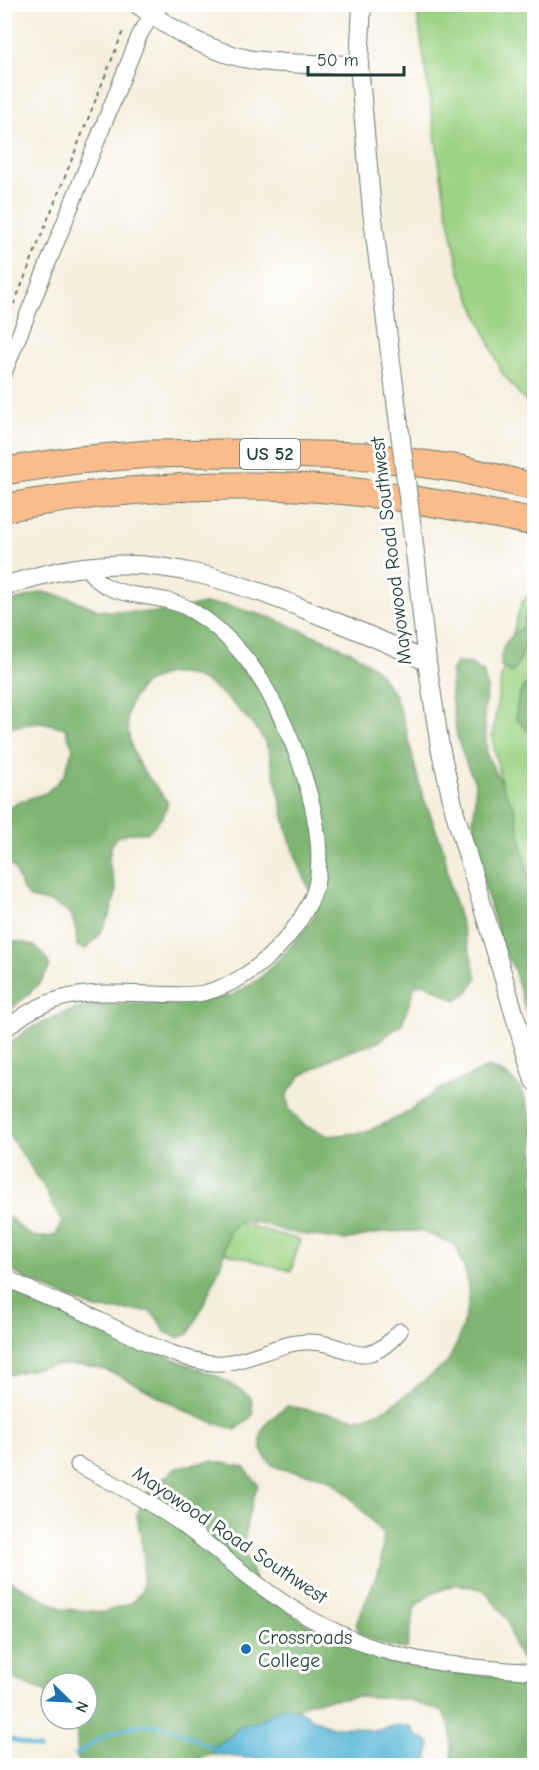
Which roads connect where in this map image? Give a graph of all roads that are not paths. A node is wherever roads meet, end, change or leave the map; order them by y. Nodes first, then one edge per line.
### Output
1 (362, 4) edge
2 (150, 8) edge
3 (359, 65) junction
4 (4, 373) edge
5 (4, 471) edge
6 (534, 487) edge
7 (4, 508) edge
8 (534, 522) edge
9 (86, 567) junction
10 (4, 586) edge
11 (427, 662) junction
12 (4, 1031) edge
13 (534, 1081) edge
14 (4, 1276) edge
15 (400, 1331) dead end
16 (78, 1465) dead end
17 (534, 1672) edge

1 - 3 street, Mayowood Road Southwest
2 - 3 street
2 - 4 street
3 - 11 street, Mayowood Road Southwest, bridge
5 - 6 highway, US 52
7 - 8 highway, US 52
9 - 10 street
9 - 11 street
9 - 12 street
11 - 13 street, Mayowood Road Southwest
14 - 15 street
16 - 17 street, Mayowood Road Southwest

